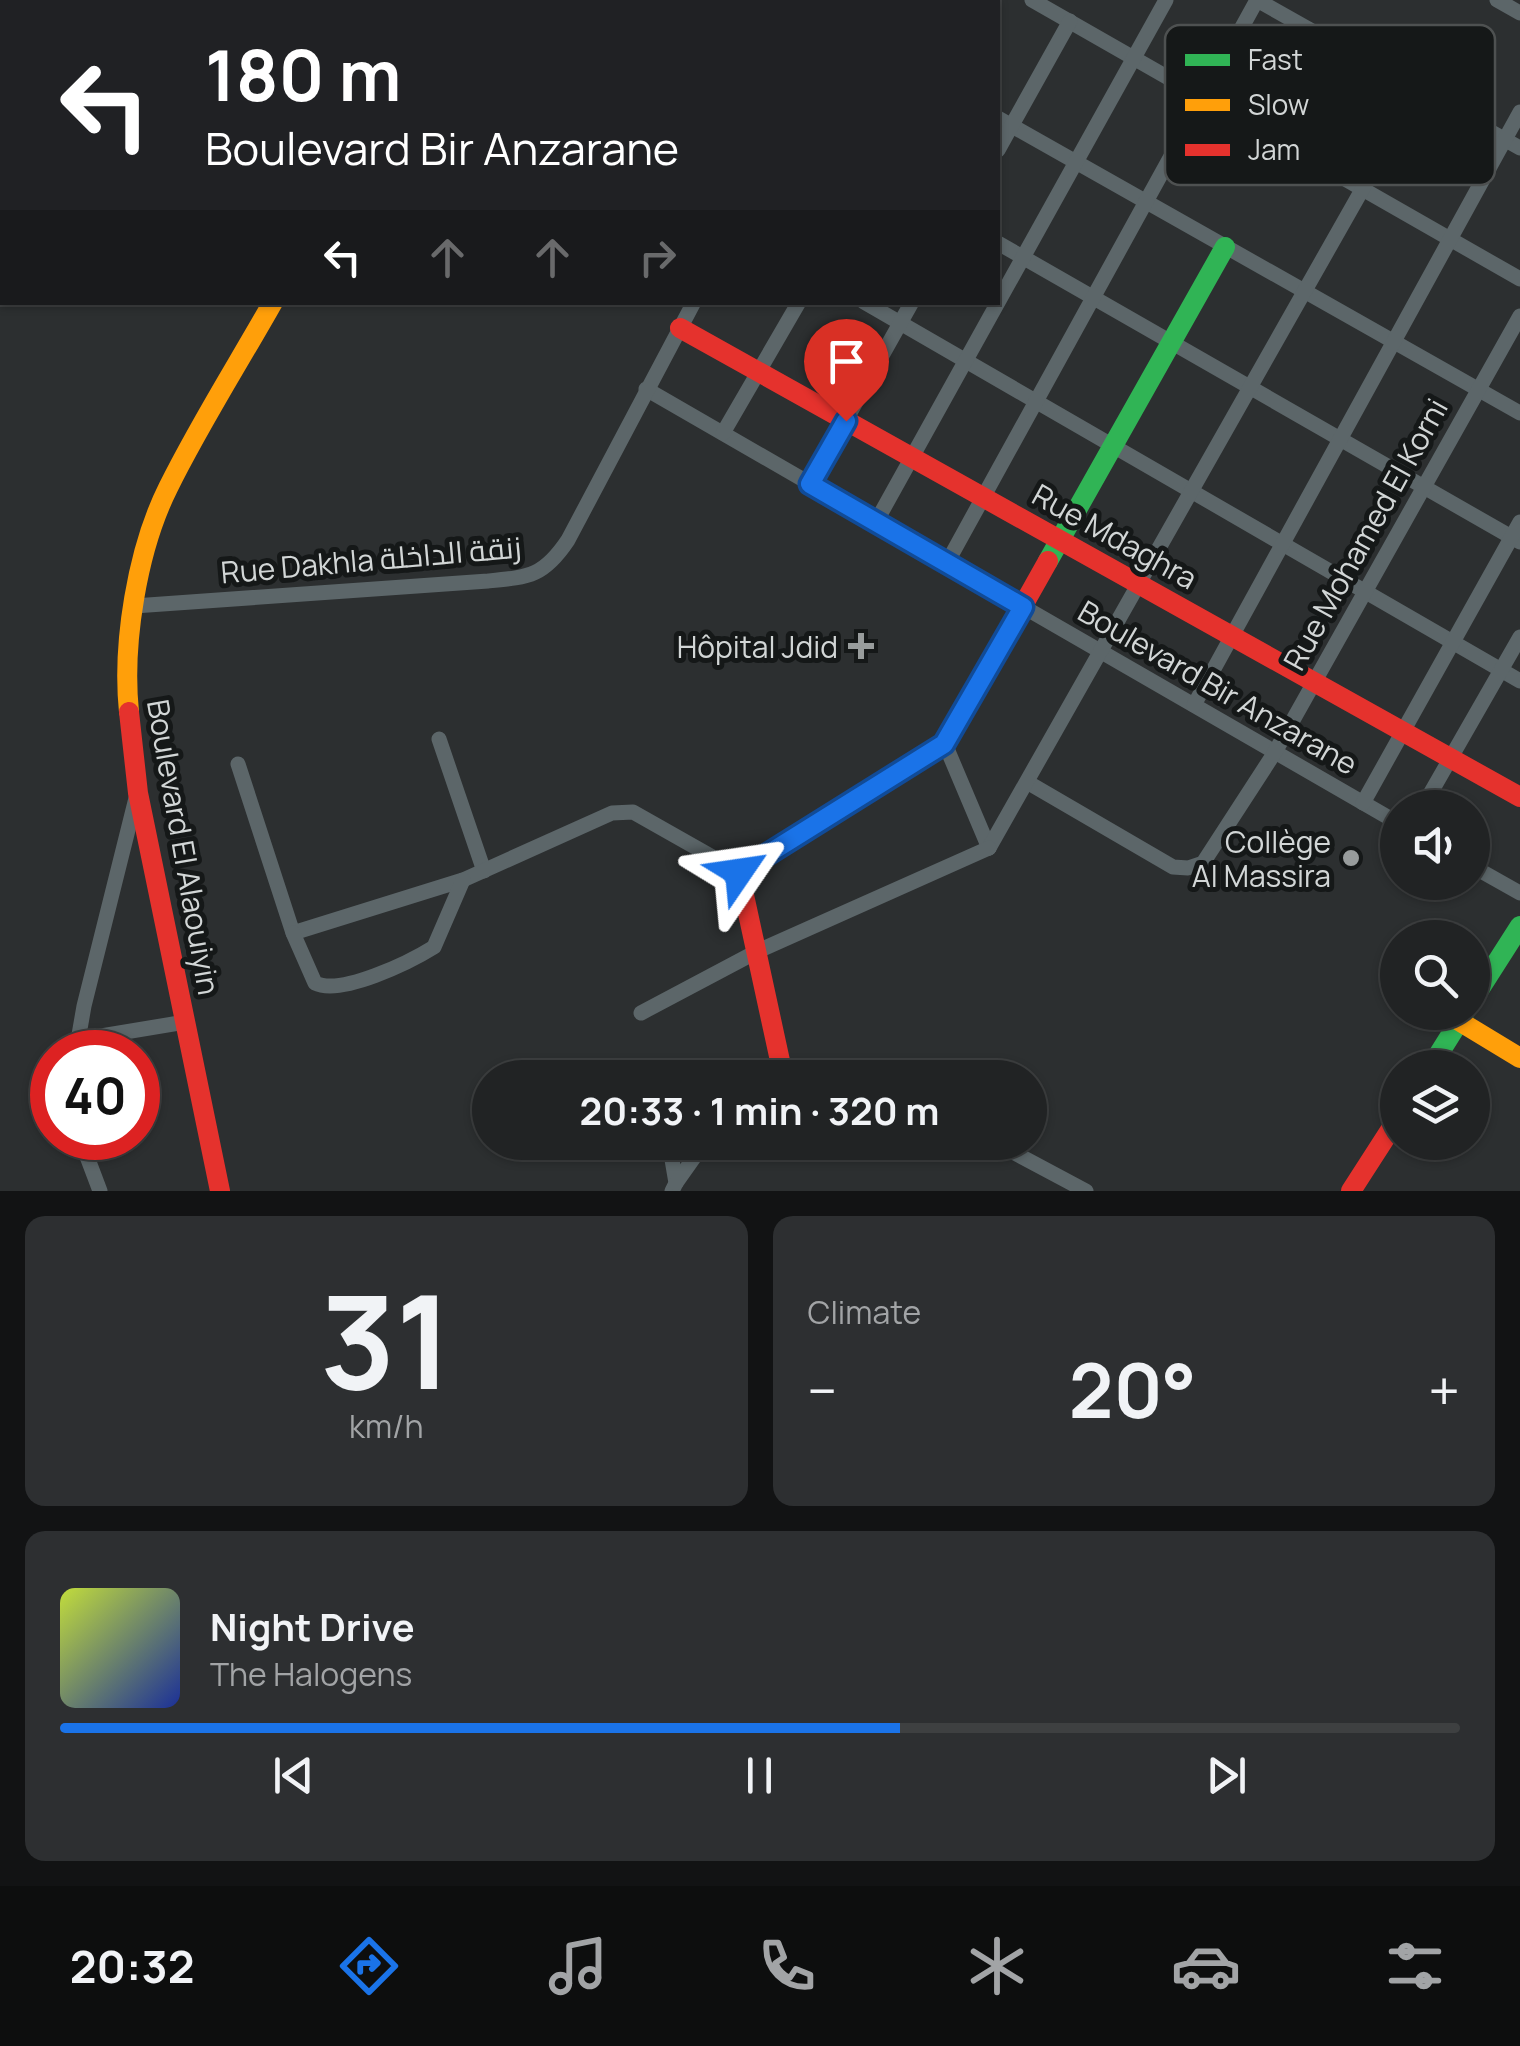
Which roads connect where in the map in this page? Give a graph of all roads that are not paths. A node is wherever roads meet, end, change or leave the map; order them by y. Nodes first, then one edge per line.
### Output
1 (1032, 0) edge
2 (1166, 0) edge
3 (1257, 0) edge
4 (1497, 0) edge
5 (1520, 13) edge
6 (1070, 22) junction
7 (1243, 25) edge
8 (1301, 25) edge
9 (1134, 58) junction
10 (1165, 76) edge
11 (1520, 112) edge
12 (1004, 122) edge
13 (1512, 144) edge
14 (1076, 162) junction
15 (1165, 168) edge
16 (1495, 170) edge
17 (1356, 185) edge
18 (1365, 185) edge
19 (1485, 185) edge
20 (1363, 189) junction
21 (1146, 202) junction
22 (1450, 239) junction
23 (1000, 244) edge
24 (1225, 246) junction
25 (1023, 258) junction
26 (1520, 279) edge
27 (1305, 291) junction
28 (1093, 298) junction
29 (1000, 299) edge
30 (271, 305) edge
31 (692, 305) edge
32 (796, 305) edge
33 (869, 305) edge
34 (910, 305) edge
35 (997, 305) edge
36 (1520, 316) edge
37 (900, 324) junction
38 (680, 328) junction
39 (1394, 342) junction
40 (1172, 343) junction
41 (965, 361) junction
42 (758, 372) junction
43 (1250, 388) junction
44 (1479, 389) junction
45 (646, 390) junction
46 (1036, 402) junction
47 (1520, 412) edge
48 (846, 421) junction
49 (723, 434) junction
50 (1340, 440) junction
51 (1113, 446) junction
52 (912, 457) junction
53 (810, 484) junction
54 (1424, 487) junction
55 (1191, 492) junction
56 (984, 498) junction
57 (876, 522) junction
58 (1520, 522) edge
59 (1060, 540) junction
60 (1516, 540) edge
61 (1283, 544) junction
62 (947, 563) junction
63 (1139, 584) junction
64 (1365, 592) junction
65 (134, 606) junction
66 (1023, 607) junction
67 (1232, 636) junction
68 (1520, 637) edge
69 (1453, 642) junction
70 (1101, 652) junction
71 (1501, 670) junction
72 (1520, 681) edge
73 (1314, 682) junction
74 (1194, 706) junction
75 (1403, 732) junction
76 (438, 739) dead end
77 (944, 744) junction
78 (1274, 752) junction
79 (1450, 758) junction
80 (238, 764) dead end
81 (1027, 782) junction
82 (1432, 790) edge
83 (138, 792) junction
84 (1520, 797) edge
85 (1363, 803) junction
86 (1380, 812) edge
87 (990, 848) junction
88 (484, 871) junction
89 (739, 872) junction
90 (1490, 876) edge
91 (464, 880) junction
92 (1520, 893) edge
93 (1520, 926) edge
94 (292, 933) junction
95 (756, 952) junction
96 (1490, 972) edge
97 (641, 1013) dead end
98 (185, 1022) junction
99 (80, 1030) edge
100 (149, 1030) edge
101 (1480, 1030) edge
102 (1520, 1058) edge
103 (780, 1060) edge
104 (1380, 1146) edge
105 (88, 1160) edge
106 (671, 1160) edge
107 (693, 1160) edge
108 (1028, 1160) edge
109 (674, 1187) edge
110 (100, 1191) edge
111 (220, 1191) edge
112 (1086, 1191) edge
113 (1351, 1191) edge

1 - 6 street
2 - 9 street
3 - 7 street
3 - 8 street
4 - 5 street
6 - 9 street
6 - 12 street
9 - 10 street
9 - 14 street
11 - 13 street
12 - 14 street
13 - 16 street
14 - 21 street
14 - 25 street
15 - 21 street
17 - 20 street
18 - 20 street
19 - 22 street
20 - 22 street
20 - 27 street
21 - 24 street
21 - 28 street
22 - 26 street
22 - 39 street
23 - 25 street
24 - 27 street
24 - 40 street
25 - 28 street
25 - 29 street
27 - 39 street
27 - 43 street
28 - 40 street
28 - 46 street
30 - 65 street, Boulevard El Alaouiyin
31 - 38 street, Rue Dakhla زنقة الداخلة
32 - 42 street
33 - 37 street
34 - 37 street
35 - 41 street
36 - 44 street, Rue Mohamed El Korni
37 - 41 street
37 - 48 street
38 - 42 street, Rue Mdaghra
38 - 45 street, Rue Dakhla زنقة الداخلة
39 - 44 street
39 - 50 street
40 - 43 street
40 - 51 street
41 - 46 street
41 - 52 street
42 - 48 street, Rue Mdaghra
42 - 49 street
43 - 50 street
43 - 55 street
44 - 47 street
44 - 54 street, Rue Mohamed El Korni
45 - 49 street, Boulevard Bir Anzarane
45 - 65 street, Rue Dakhla زنقة الداخلة
46 - 51 street
46 - 56 street
48 - 52 street, Rue Mdaghra
48 - 53 street
49 - 53 street, Boulevard Bir Anzarane
50 - 54 street
50 - 61 street
51 - 55 street
51 - 59 street
52 - 56 street, Rue Mdaghra
52 - 57 street
53 - 57 street, Boulevard Bir Anzarane
54 - 60 street
54 - 64 street, Rue Mohamed El Korni
55 - 61 street
55 - 63 street
56 - 59 street, Rue Mdaghra
56 - 62 street
57 - 62 street, Boulevard Bir Anzarane
58 - 60 street
59 - 63 street, Rue Mdaghra
59 - 66 street
60 - 69 street
61 - 64 street
61 - 67 street
62 - 66 street, Boulevard Bir Anzarane
63 - 67 street, Rue Mdaghra
63 - 70 street
64 - 69 street
64 - 73 street, Rue Mohamed El Korni
65 - 83 street, Boulevard El Alaouiyin
66 - 70 street, Boulevard Bir Anzarane
66 - 77 street
67 - 73 street, Rue Mdaghra
67 - 74 street
68 - 71 street
69 - 71 street
69 - 75 street
70 - 74 street, Boulevard Bir Anzarane
70 - 81 street
71 - 72 street
71 - 79 street
73 - 75 street, Rue Mdaghra
73 - 78 street, Rue Mohamed El Korni
74 - 78 street, Boulevard Bir Anzarane
75 - 79 street, Rue Mdaghra
75 - 85 street
76 - 88 street
77 - 87 street
77 - 89 street
78 - 81 street, Rue Mohamed El Korni
78 - 85 street, Boulevard Bir Anzarane
79 - 82 street
79 - 84 street, Rue Mdaghra
80 - 94 street
81 - 87 street
83 - 98 street, Boulevard El Alaouiyin
83 - 99 street
85 - 86 street, Boulevard Bir Anzarane
87 - 95 street
88 - 89 street
88 - 91 street
89 - 95 street
90 - 92 street
91 - 94 street
91 - 94 street
93 - 96 street
95 - 97 street
95 - 103 street
98 - 100 street
98 - 111 street, Boulevard El Alaouiyin
101 - 102 street
104 - 113 street
105 - 110 street
106 - 109 street
107 - 109 street
108 - 112 street

